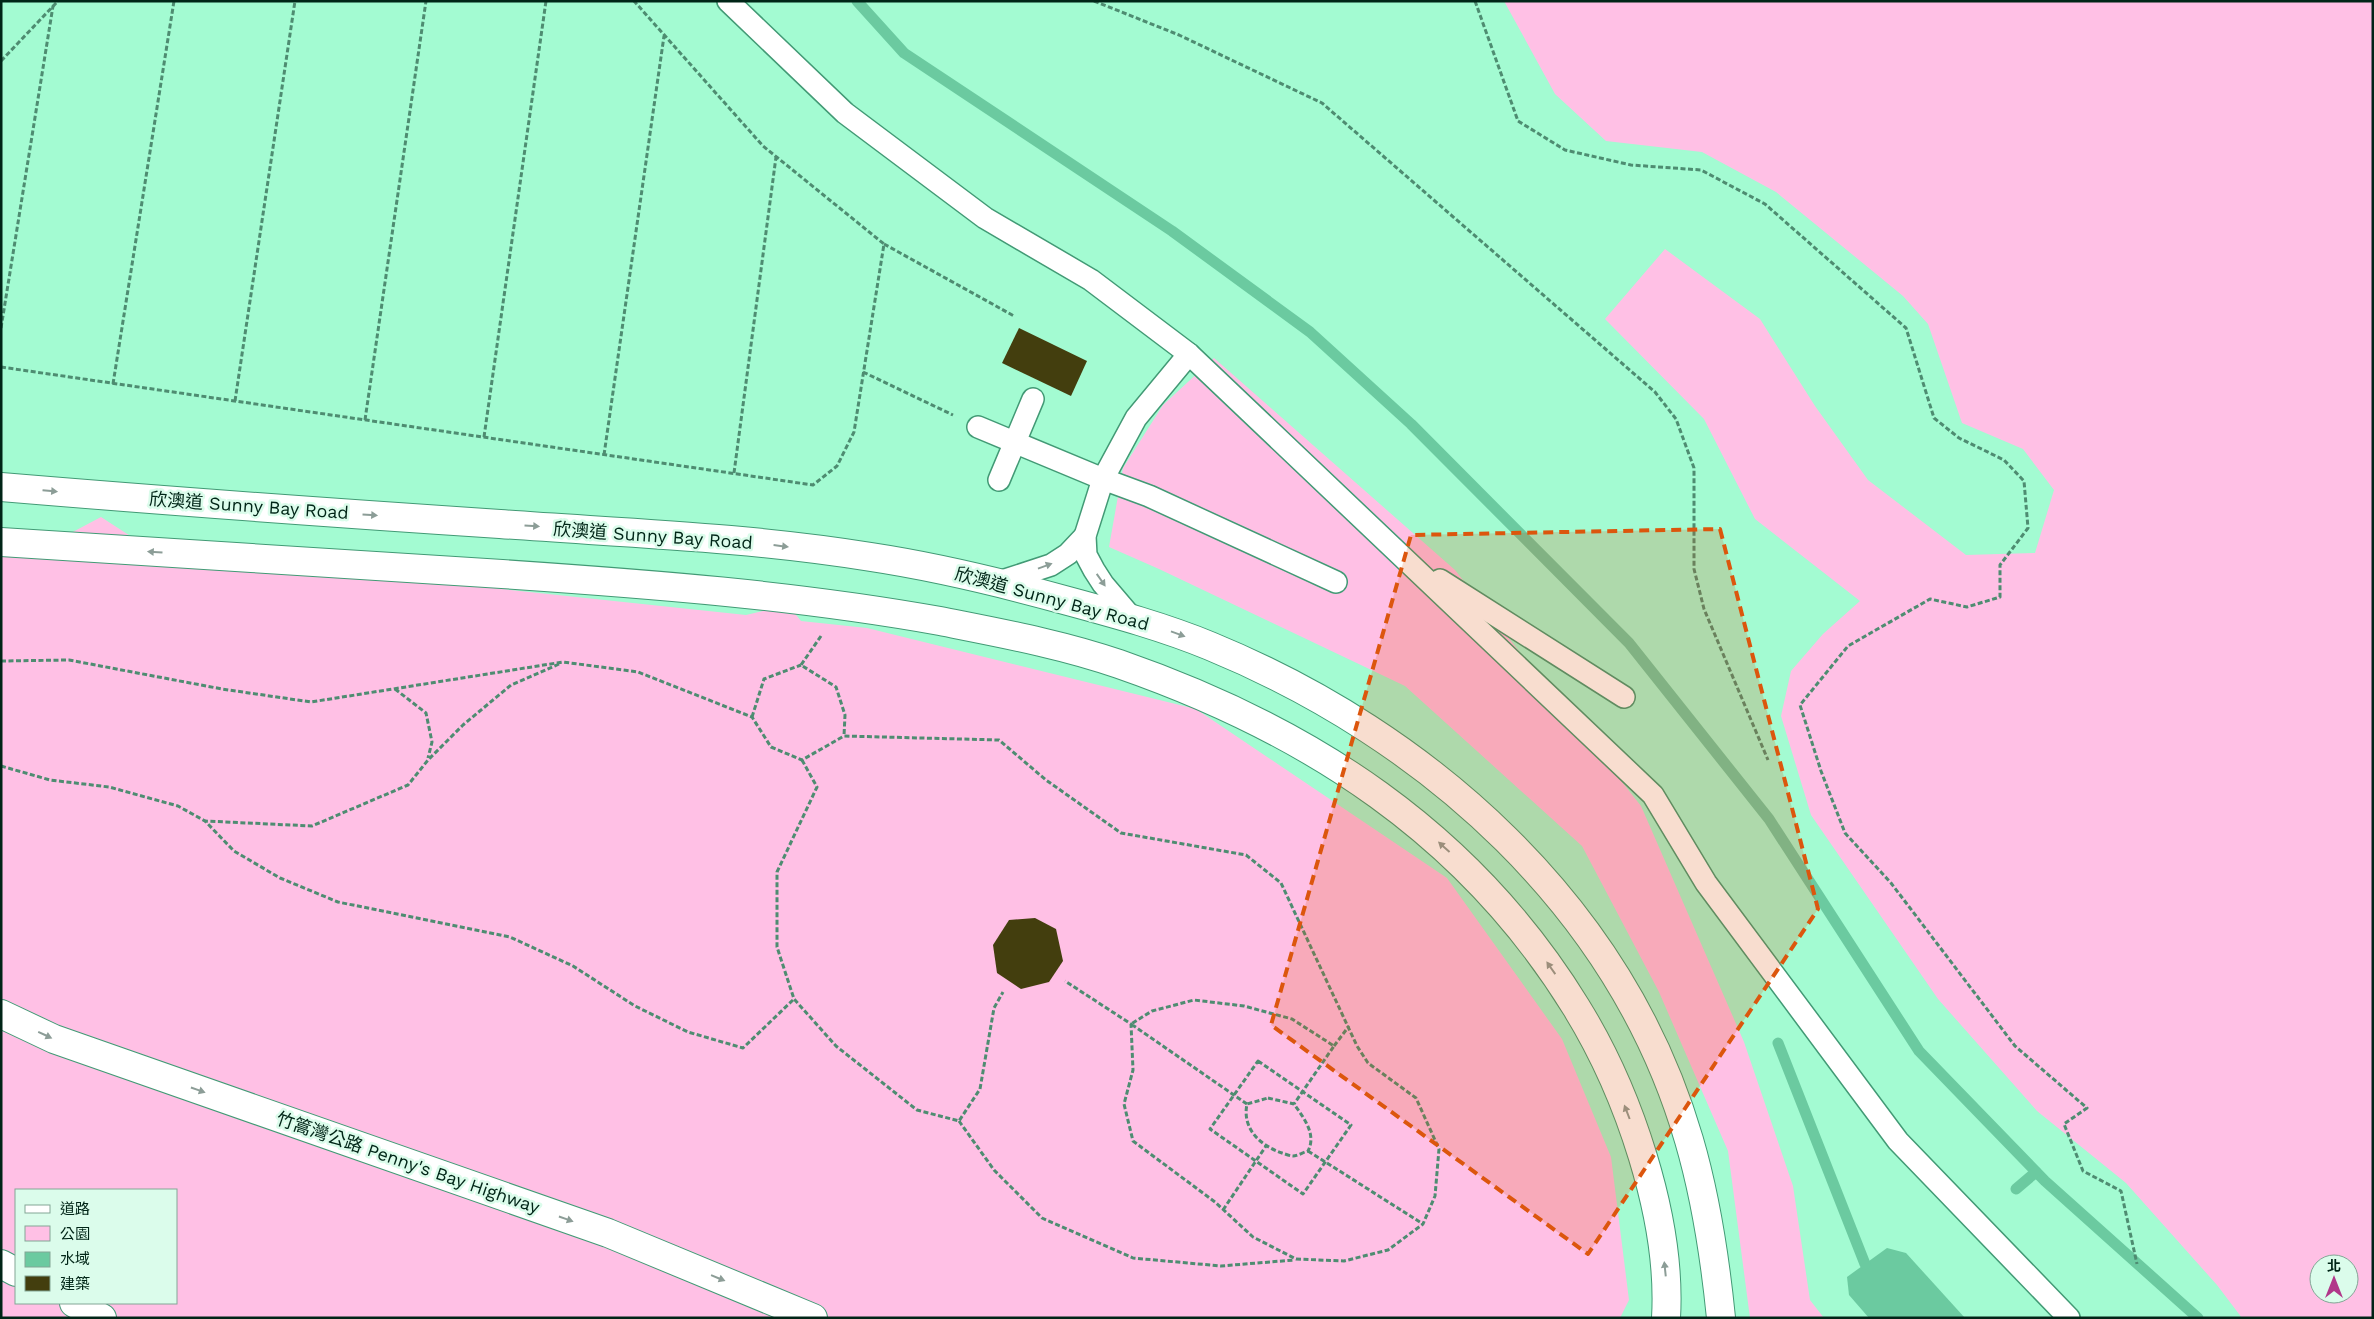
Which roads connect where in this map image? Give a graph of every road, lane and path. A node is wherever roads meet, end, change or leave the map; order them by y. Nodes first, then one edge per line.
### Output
1 (58, 1) edge
2 (174, 1) edge
3 (295, 1) edge
4 (426, 1) edge
5 (546, 1) edge
6 (634, 1) edge
7 (728, 1) edge
8 (1094, 1) edge
9 (1475, 1) edge
10 (53, 6) junction
11 (664, 35) junction
12 (1, 61) edge
13 (776, 156) junction
14 (884, 244) junction
15 (1014, 316) dead end
16 (1, 328) edge
17 (1189, 354) junction
18 (1, 367) edge
19 (863, 372) junction
20 (113, 384) junction
21 (1033, 399) dead end
22 (235, 401) junction
23 (365, 420) junction
24 (978, 427) joint
25 (484, 437) junction
26 (1015, 442) junction
27 (604, 455) junction
28 (734, 473) junction
29 (1103, 479) junction
30 (1000, 480) dead end
31 (1, 487) edge
32 (1084, 536) junction
33 (1, 542) edge
34 (1400, 554) junction
35 (999, 582) junction
36 (1336, 582) dead end
37 (842, 604) junction
38 (1132, 618) junction
39 (1, 661) edge
40 (563, 662) junction
41 (801, 665) junction
42 (394, 689) junction
43 (1624, 697) dead end
44 (752, 718) junction
45 (844, 736) junction
46 (428, 760) junction
47 (802, 760) junction
48 (1768, 760) dead end
49 (1, 766) edge
50 (205, 821) junction
51 (1065, 981) dead end
52 (1003, 992) dead end
53 (794, 999) junction
54 (1, 1014) edge
55 (1131, 1024) junction
56 (1349, 1026) junction
57 (1334, 1046) junction
58 (1303, 1092) junction
59 (1234, 1096) junction
60 (1247, 1104) junction
61 (1294, 1104) junction
62 (959, 1121) junction
63 (1266, 1146) junction
64 (1308, 1151) junction
65 (1256, 1161) junction
66 (1326, 1161) junction
67 (1223, 1210) junction
68 (1423, 1224) junction
69 (1296, 1259) junction
70 (1, 1264) edge
71 (2137, 1264) dead end
72 (15, 1271) edge
73 (76, 1304) edge
74 (102, 1318) edge
75 (813, 1318) edge
76 (1666, 1318) edge
77 (1722, 1318) edge
78 (2068, 1318) edge

1 - 10 path
2 - 20 path
3 - 22 path
4 - 23 path
5 - 25 path
6 - 11 path
7 - 17 lane
8 - 48 path
9 - 71 path
10 - 12 path
10 - 16 path
11 - 13 path
11 - 27 path
13 - 14 path
13 - 28 path
14 - 15 path
14 - 19 path
17 - 29 lane
17 - 34 lane
18 - 20 path
19 - 24 path
19 - 28 path
20 - 22 path
21 - 26 lane
22 - 23 path
23 - 25 path
24 - 26 lane
25 - 27 path
26 - 29 lane
26 - 30 lane
27 - 28 path
29 - 32 lane
29 - 36 lane
31 -> 35 main road, 欣澳道 Sunny Bay Road
35 -> 32 lane
32 -> 38 lane
37 -> 33 main road
34 - 43 lane
34 - 78 lane
35 - 38 main road, 欣澳道 Sunny Bay Road
37 - 41 path
76 -> 37 main road
38 -> 77 main road, 欣澳道 Sunny Bay Road
39 - 42 path
40 - 42 path
40 - 44 path
40 - 46 path
41 - 44 path
41 - 45 path
42 - 46 path
44 - 47 path
45 - 47 path
45 - 56 path
46 - 50 path
47 - 53 path
49 - 50 path
50 - 53 path
51 - 55 path
52 - 62 path
53 - 62 path
54 -> 75 main road, 竹篙灣公路 Penny's Bay Highway
55 - 57 path
55 - 59 path
55 - 67 path
56 - 57 path
56 - 68 path
57 - 58 path
58 - 59 path
58 - 61 path
58 - 66 path
59 - 60 path
59 - 65 path
60 - 61 path
60 - 63 path
61 - 64 path
62 - 69 path
63 - 64 path
63 - 65 path
64 - 66 path
65 - 66 path
65 - 67 path
66 - 68 path
67 - 69 path
68 - 69 path
70 - 72 main road
73 - 74 main road

